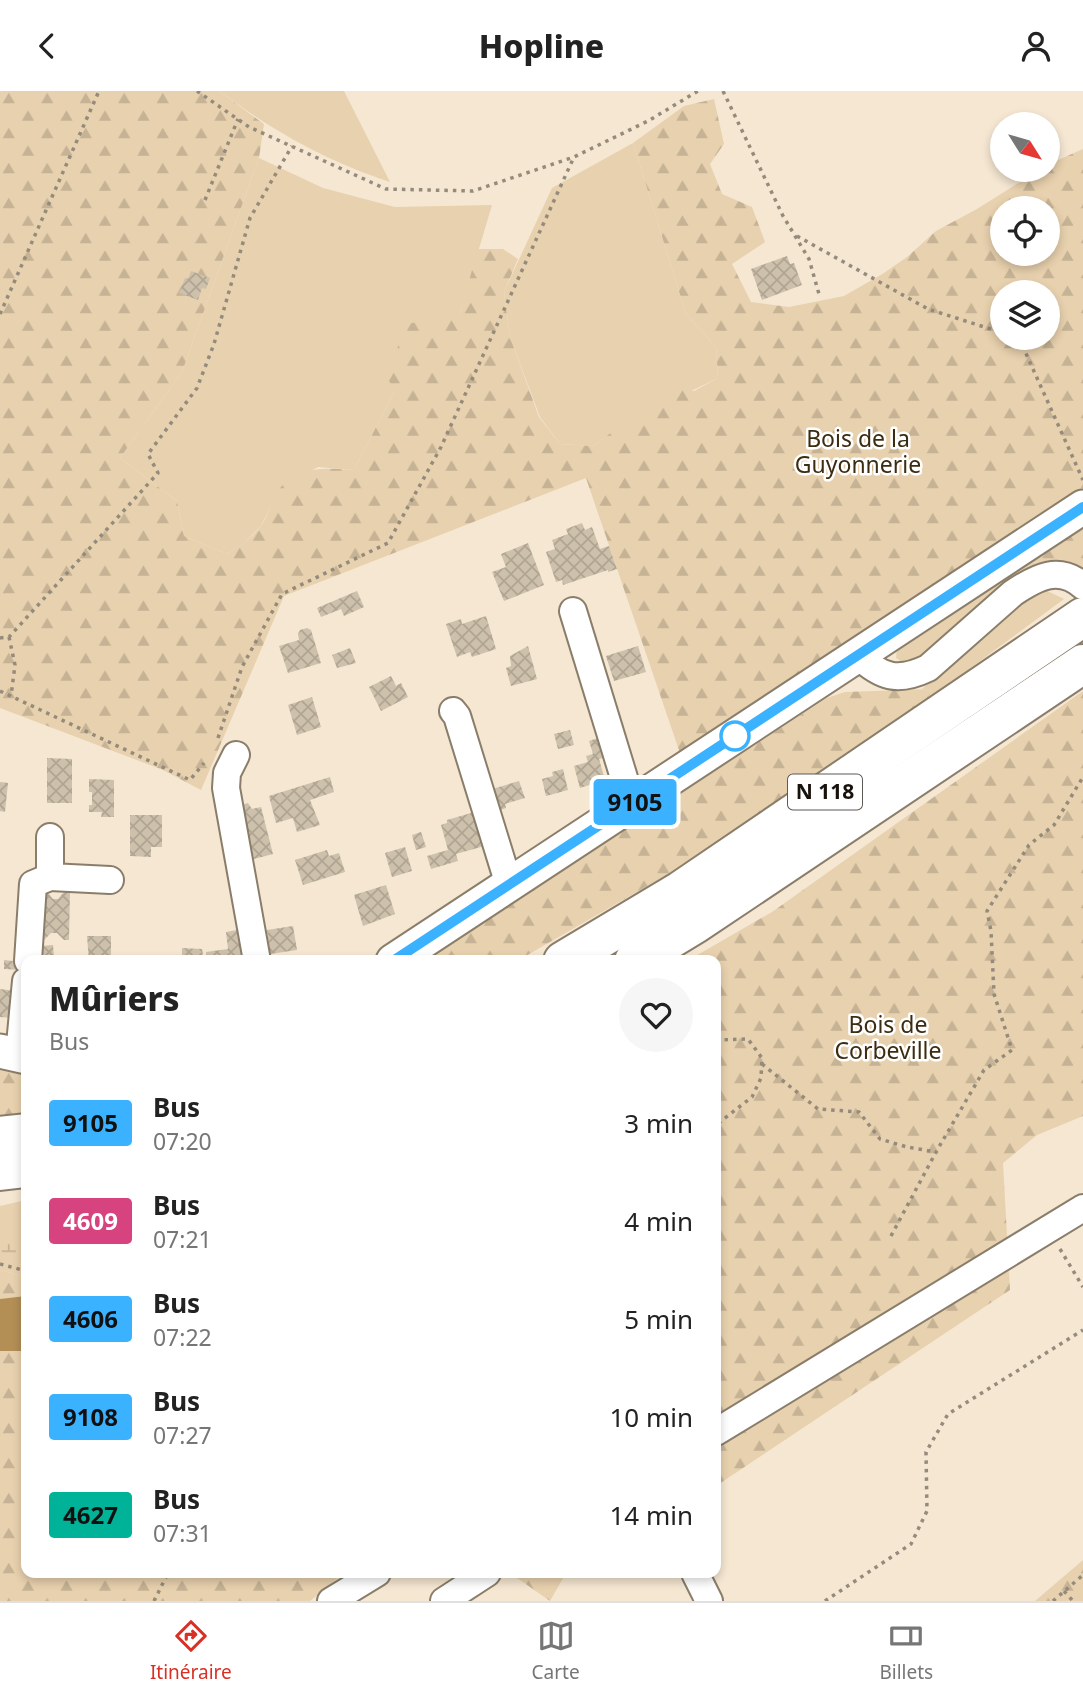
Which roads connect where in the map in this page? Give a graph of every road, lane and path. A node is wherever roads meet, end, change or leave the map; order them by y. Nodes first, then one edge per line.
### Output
1 (99, 91) edge
2 (197, 91) edge
3 (698, 91) edge
4 (723, 91) edge
5 (238, 119) junction
6 (292, 146) junction
7 (573, 157) junction
8 (205, 200) dead end
9 (797, 236) junction
10 (819, 293) dead end
11 (0, 314) edge
12 (990, 329) edge
13 (1024, 350) edge
14 (1083, 480) edge
15 (1083, 507) edge
16 (1083, 586) edge
17 (573, 611) dead end
18 (1083, 617) edge
19 (9, 637) junction
20 (0, 638) edge
21 (857, 655) junction
22 (1083, 664) edge
23 (0, 691) edge
24 (11, 696) junction
25 (453, 711) dead end
26 (226, 749) joint
27 (209, 757) dead end
28 (1083, 777) edge
29 (632, 804) junction
30 (50, 838) dead end
31 (50, 877) junction
32 (110, 880) dead end
33 (509, 885) junction
34 (28, 955) edge
35 (256, 955) edge
36 (402, 955) edge
37 (573, 955) edge
38 (644, 955) edge
39 (21, 1015) edge
40 (721, 1040) edge
41 (15, 1055) edge
42 (762, 1064) junction
43 (721, 1121) edge
44 (21, 1134) edge
45 (0, 1136) edge
46 (936, 1152) junction
47 (21, 1169) edge
48 (0, 1171) edge
49 (1083, 1208) edge
50 (1048, 1229) junction
51 (891, 1237) dead end
52 (0, 1264) edge
53 (21, 1270) edge
54 (1083, 1287) edge
55 (1083, 1330) edge
56 (721, 1429) edge
57 (1083, 1575) edge
58 (166, 1578) edge
59 (369, 1578) edge
60 (479, 1578) edge
61 (698, 1578) edge
62 (1064, 1591) junction
63 (154, 1601) edge
64 (331, 1601) edge
65 (444, 1601) edge
66 (709, 1601) edge
67 (825, 1601) edge
68 (1053, 1601) edge
69 (1073, 1601) edge

1 - 11 path
2 - 5 path
3 - 7 path
4 - 9 path
5 - 6 path
5 - 8 path
6 - 7 path
6 - 19 path
7 - 26 path
9 - 10 path
9 - 12 path
13 - 14 path
15 - 21 main road
16 - 21 street
17 - 29 street
18 - 37 highway, N 118
19 - 20 path
19 - 24 path
21 - 29 main road
22 - 38 highway, N 118
23 - 24 path
24 - 27 path
25 - 33 street
26 - 35 street
28 - 46 path
29 - 33 main road
30 - 31 street
31 - 32 street
31 - 34 street
33 - 36 main road
39 - 41 street
40 - 42 path
42 - 43 path
42 - 46 path
44 - 45 highway
46 - 51 path
47 - 48 highway
49 - 50 street
50 - 54 path
50 - 56 street
52 - 53 path
55 - 67 path
57 - 62 path
58 - 63 path
59 - 64 street
60 - 65 street
61 - 66 street
62 - 68 path
62 - 69 path

